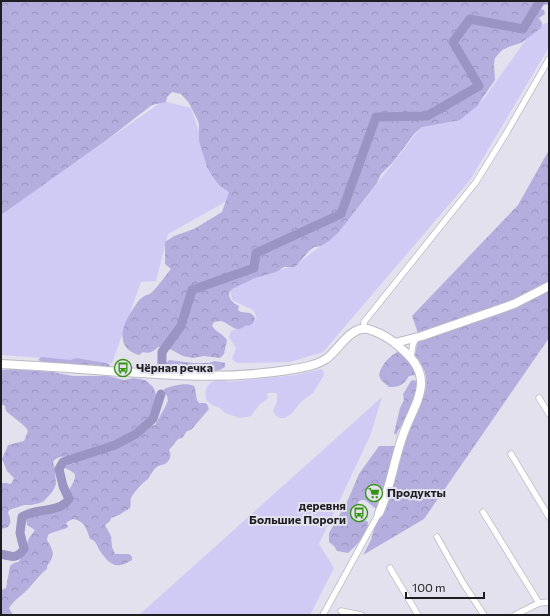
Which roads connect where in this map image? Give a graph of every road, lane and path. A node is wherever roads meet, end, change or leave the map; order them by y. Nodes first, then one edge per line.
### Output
1 (549, 59) edge
2 (549, 286) edge
3 (364, 329) junction
4 (417, 337) junction
5 (396, 343) junction
6 (411, 357) junction
7 (1, 364) edge
8 (539, 398) dead end
9 (549, 414) edge
10 (511, 454) dead end
11 (483, 512) dead end
12 (378, 513) joint
13 (549, 517) edge
14 (437, 537) dead end
15 (390, 568) dead end
16 (549, 602) edge
17 (539, 603) junction
18 (341, 611) dead end
19 (323, 615) edge
20 (361, 615) edge
21 (418, 615) edge
22 (484, 615) edge
23 (515, 615) edge

1 - 3 street
2 - 4 street
3 - 5 street
3 - 7 street
4 - 5 street
4 - 6 street
5 - 6 street
6 - 12 street
8 - 9 street
10 - 13 street
11 - 17 street
12 - 19 street
14 - 22 street
15 - 21 street
16 - 17 street
17 - 23 street
18 - 20 street

